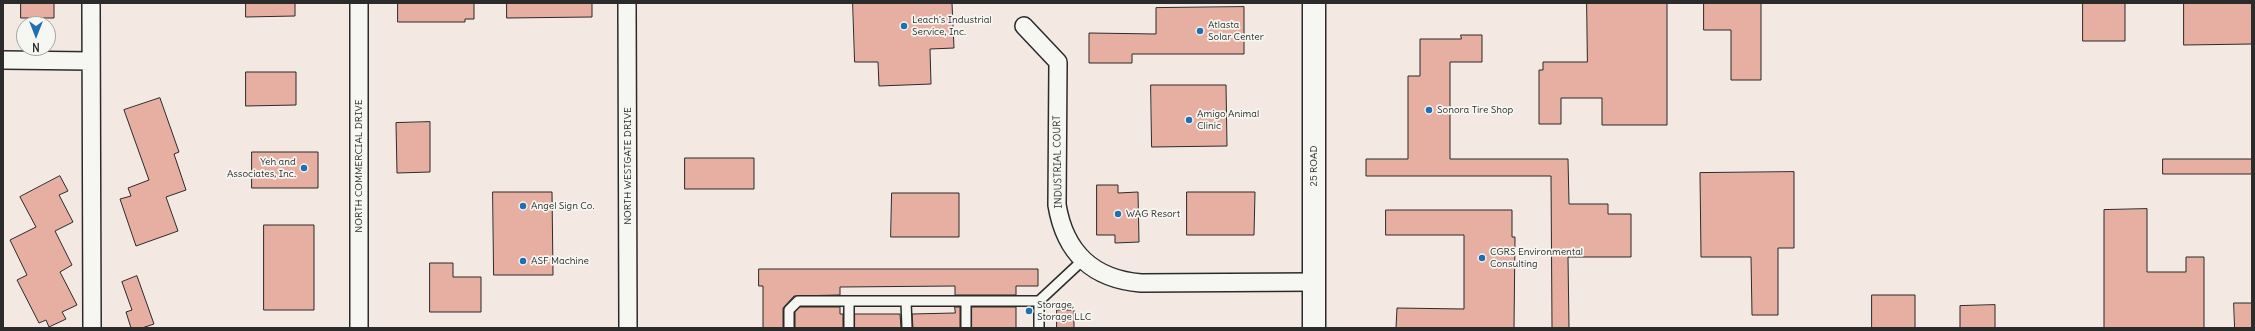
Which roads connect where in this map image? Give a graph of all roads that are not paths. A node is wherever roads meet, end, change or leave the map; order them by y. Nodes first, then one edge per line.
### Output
1 (91, 3) edge
2 (358, 3) edge
3 (627, 3) edge
4 (1314, 3) edge
5 (1024, 26) dead end
6 (3, 60) edge
7 (91, 61) junction
8 (1083, 260) junction
9 (1314, 282) junction
10 (849, 301) junction
11 (906, 301) junction
12 (966, 301) junction
13 (1039, 301) junction
14 (92, 328) edge
15 (359, 328) edge
16 (628, 328) edge
17 (789, 328) edge
18 (849, 328) edge
19 (906, 328) edge
20 (966, 328) edge
21 (1039, 328) edge
22 (1314, 328) edge

1 - 7 street
2 - 15 street, NORTH COMMERCIAL DRIVE
3 - 16 street, NORTH WESTGATE DRIVE
4 - 9 main road, 25 ROAD
5 - 8 street, INDUSTRIAL COURT
6 - 7 street
7 - 14 street
8 - 9 street, INDUSTRIAL COURT
8 - 13 lane
9 - 22 main road, 25 ROAD
10 - 11 lane
10 - 17 lane
10 - 18 lane
11 - 12 lane
11 - 19 lane
12 - 13 lane
12 - 20 lane
13 - 21 lane

